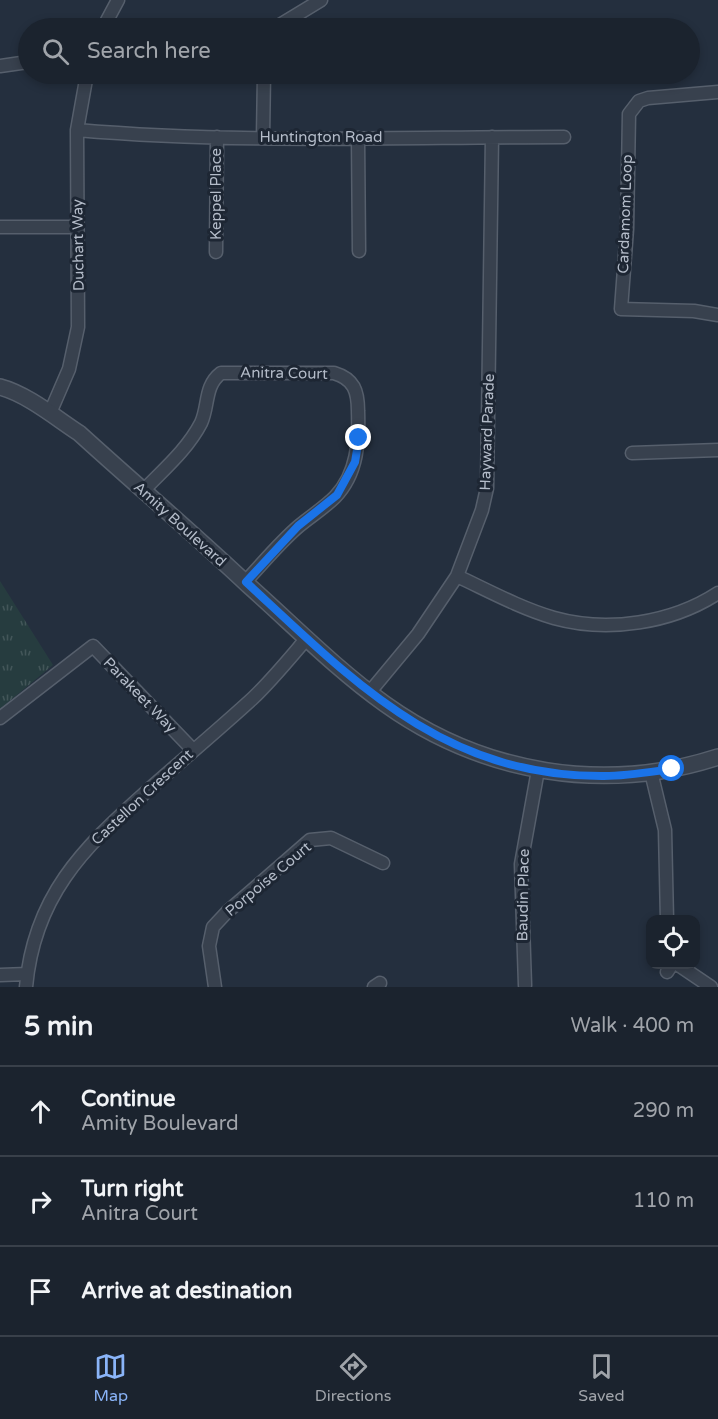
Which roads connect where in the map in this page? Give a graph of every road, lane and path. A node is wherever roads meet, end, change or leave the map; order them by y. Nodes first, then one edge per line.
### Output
1 (118, 0) edge
2 (321, 0) edge
3 (108, 18) edge
4 (291, 18) edge
5 (18, 63) edge
6 (0, 66) edge
7 (85, 84) edge
8 (264, 84) edge
9 (716, 94) edge
10 (77, 130) junction
11 (217, 137) junction
12 (263, 137) junction
13 (492, 137) junction
14 (564, 137) dead end
15 (358, 138) junction
16 (77, 227) junction
17 (0, 228) edge
18 (359, 250) dead end
19 (216, 252) dead end
20 (718, 315) edge
21 (0, 387) edge
22 (50, 413) junction
23 (718, 450) edge
24 (632, 453) dead end
25 (143, 491) junction
26 (457, 576) junction
27 (246, 582) junction
28 (718, 593) edge
29 (307, 638) junction
30 (369, 693) junction
31 (0, 718) edge
32 (193, 750) junction
33 (718, 757) edge
34 (538, 770) junction
35 (651, 772) junction
36 (382, 862) dead end
37 (667, 915) edge
38 (676, 969) edge
39 (27, 974) junction
40 (0, 975) edge
41 (525, 985) dead end
42 (26, 987) edge
43 (215, 987) edge
44 (711, 987) edge

1 - 3 street
2 - 4 street
5 - 6 street
7 - 10 street, Duchart Way
8 - 12 street
9 - 20 street, Cardamom Loop
10 - 11 street, Huntington Road
10 - 16 street, Duchart Way
11 - 12 street, Huntington Road
11 - 19 street, Keppel Place
12 - 15 street, Huntington Road
13 - 14 street, Huntington Road
13 - 15 street, Huntington Road
13 - 26 street, Hayward Parade
15 - 18 street
16 - 17 street
16 - 22 street, Duchart Way
21 - 22 street, Amity Boulevard
22 - 25 street, Amity Boulevard
23 - 24 street
25 - 27 street, Amity Boulevard
25 - 27 street, Anitra Court
26 - 28 street
26 - 30 street, Hayward Parade
27 - 29 street, Amity Boulevard
29 - 30 street, Amity Boulevard
29 - 32 street, Castellon Crescent
30 - 34 street, Amity Boulevard
31 - 32 street, Parakeet Way
32 - 39 street, Castellon Crescent
33 - 35 street, Amity Boulevard
34 - 35 street, Amity Boulevard
34 - 41 street, Baudin Place
35 - 37 street
36 - 43 street, Porpoise Court
38 - 44 street
39 - 40 street
39 - 42 street, Castellon Crescent

